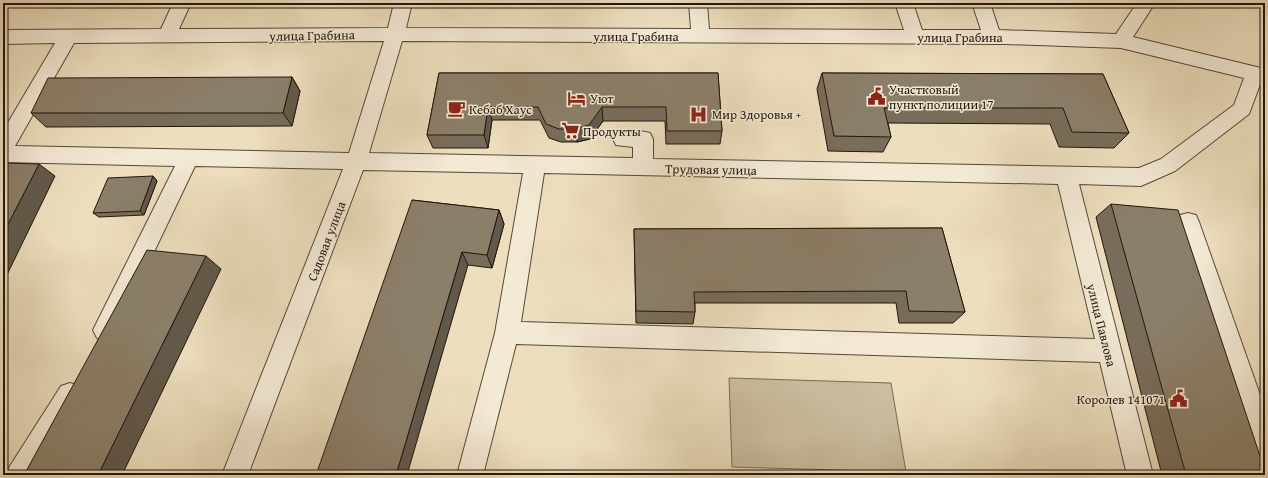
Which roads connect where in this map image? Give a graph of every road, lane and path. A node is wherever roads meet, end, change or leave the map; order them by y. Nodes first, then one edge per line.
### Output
1 (182, 3) edge
2 (403, 3) edge
3 (698, 3) edge
4 (904, 3) edge
5 (981, 3) edge
6 (1146, 3) edge
7 (395, 35) junction
8 (701, 36) junction
9 (914, 36) junction
10 (3, 37) edge
11 (68, 37) junction
12 (166, 37) junction
13 (992, 37) junction
14 (1121, 41) junction
15 (1260, 75) edge
16 (623, 139) dead end
17 (3, 149) edge
18 (3, 154) edge
19 (189, 158) junction
20 (356, 162) junction
21 (535, 165) junction
22 (643, 167) junction
23 (1066, 175) junction
24 (1188, 222) dead end
25 (507, 333) junction
26 (1108, 351) junction
27 (94, 352) edge
28 (80, 380) edge
29 (1265, 446) edge
30 (19, 475) edge
31 (235, 475) edge
32 (470, 475) edge
33 (1140, 475) edge

1 - 12 street
2 - 7 street, Садовая улица
3 - 8 street
4 - 9 street
5 - 13 street
6 - 14 street
7 - 8 street, улица Грабина
7 - 12 street, улица Грабина
7 - 20 street, Садовая улица
8 - 9 street, улица Грабина
9 - 13 street, улица Грабина
10 - 11 street, улица Грабина
11 - 12 street, улица Грабина
11 - 17 street
13 - 14 street, улица Грабина
14 - 15 street, улица Грабина
15 - 23 street, Трудовая улица
16 - 22 street
18 - 19 street, Трудовая улица
19 - 20 street, Трудовая улица
19 - 27 street
20 - 21 street, Трудовая улица
20 - 31 street, Садовая улица
21 - 22 street, Трудовая улица
21 - 25 street
22 - 23 street, Трудовая улица
23 - 26 street, улица Павлова
24 - 29 street
25 - 26 street
25 - 32 street
26 - 33 street, улица Павлова
28 - 30 street

